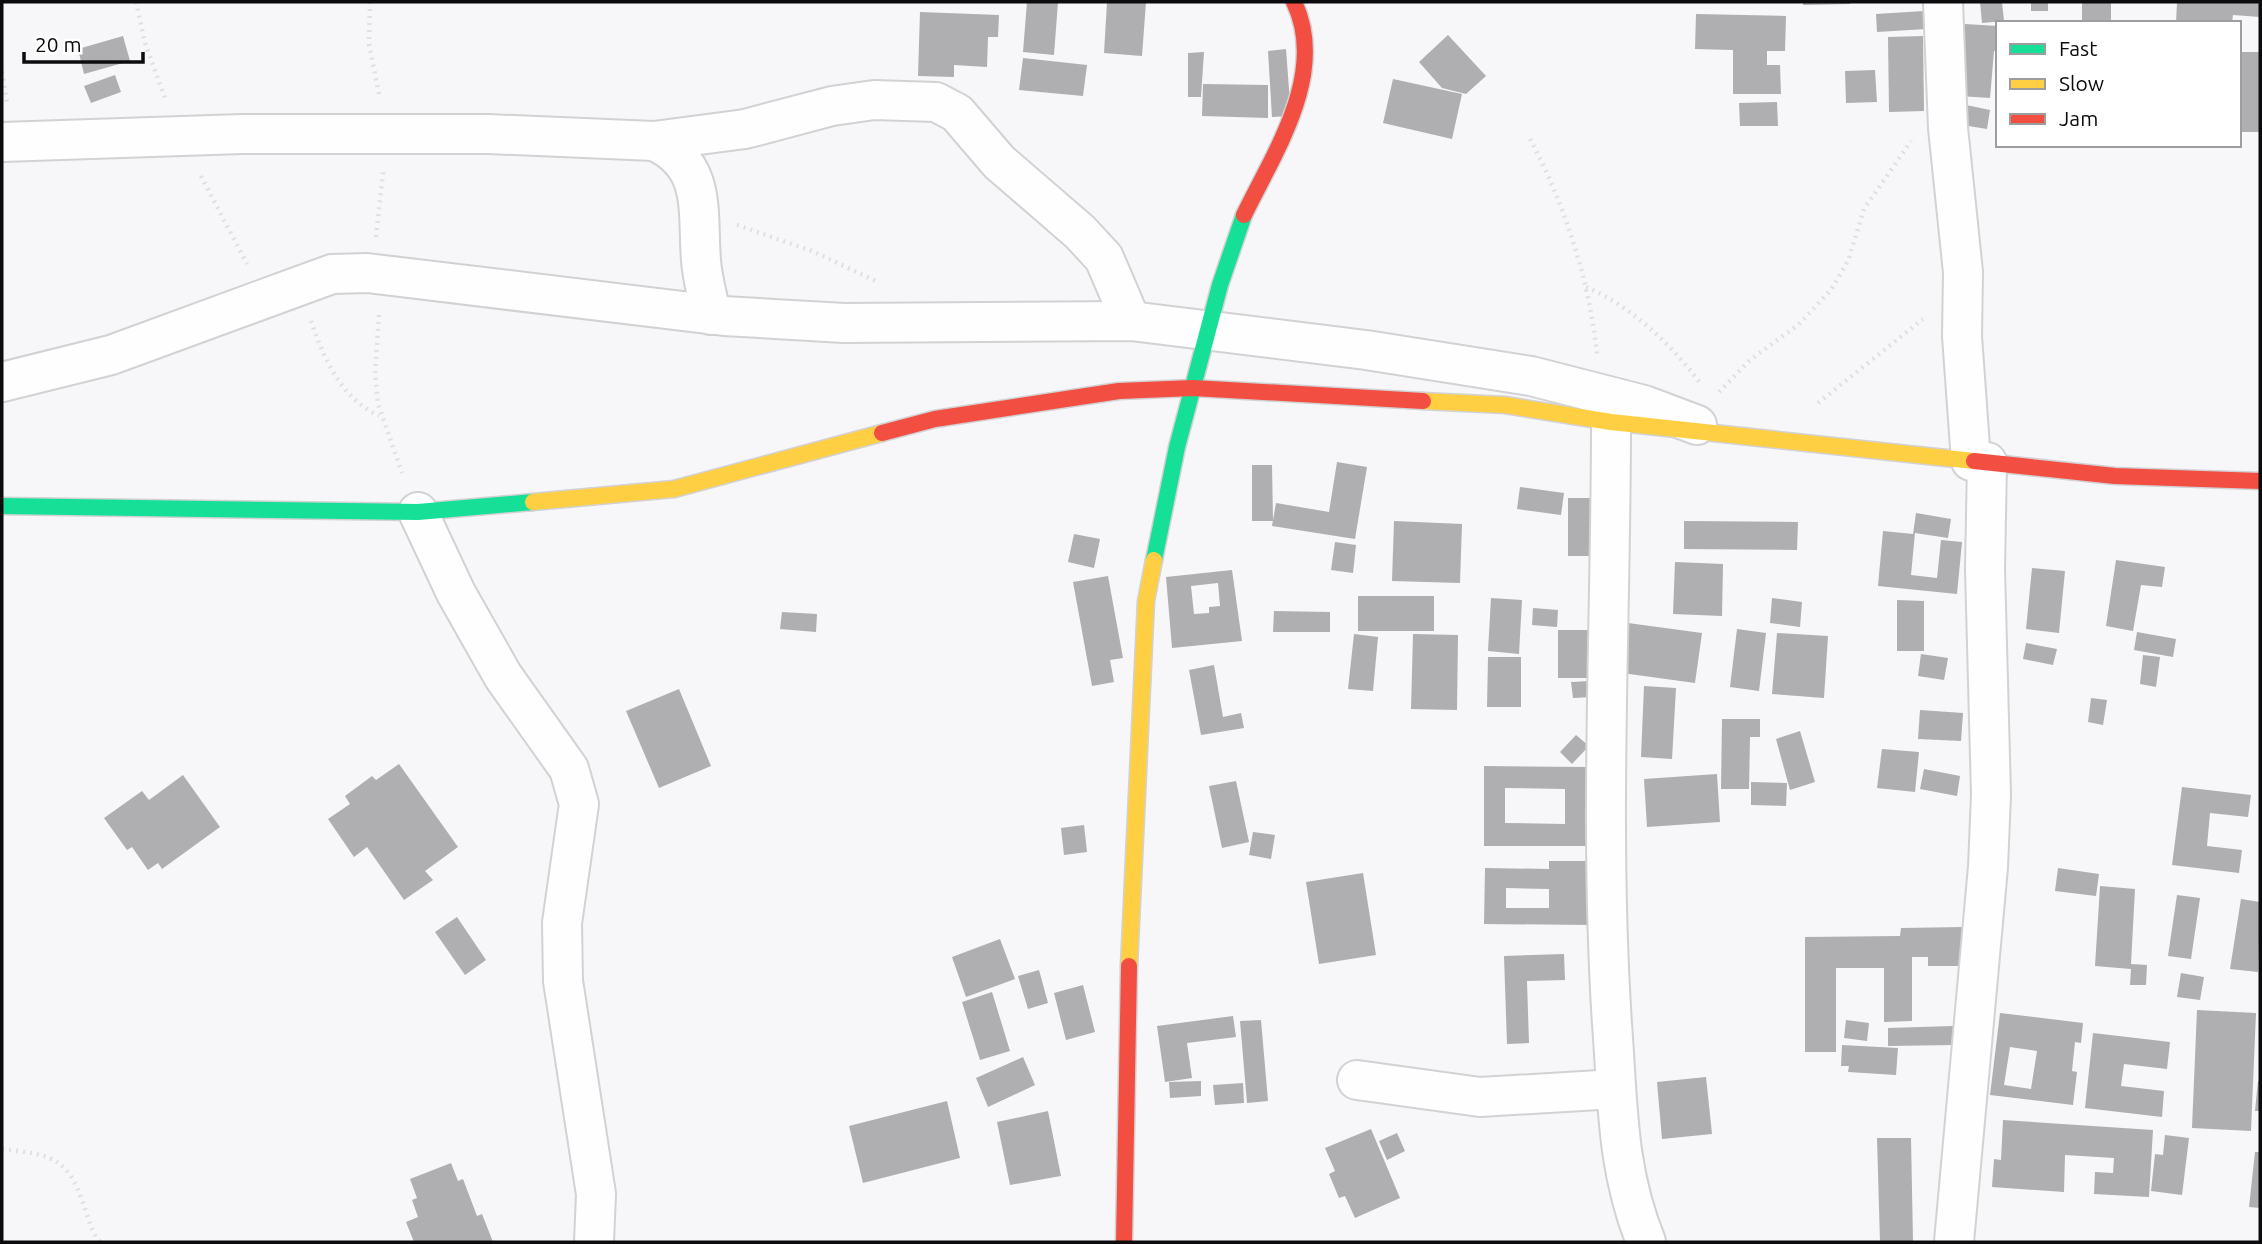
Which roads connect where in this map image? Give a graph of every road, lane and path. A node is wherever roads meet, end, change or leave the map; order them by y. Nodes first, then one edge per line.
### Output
1 (136, 2) edge
2 (369, 2) edge
3 (1294, 2) edge
4 (1943, 2) edge
5 (1948, 128) junction
6 (386, 135) junction
7 (181, 136) junction
8 (1530, 139) dead end
9 (654, 141) junction
10 (2, 142) edge
11 (697, 190) junction
12 (381, 274) junction
13 (886, 284) dead end
14 (1585, 286) junction
15 (1963, 291) junction
16 (283, 292) junction
17 (711, 315) junction
18 (1130, 321) junction
19 (1208, 330) junction
20 (2, 382) edge
21 (1194, 388) junction
22 (1606, 408) junction
23 (380, 416) junction
24 (1708, 418) junction
25 (1775, 440) junction
26 (1979, 462) junction
27 (2260, 481) edge
28 (2, 506) edge
29 (418, 512) junction
30 (1357, 1080) dead end
31 (1616, 1089) junction
32 (2, 1149) edge
33 (100, 1242) edge
34 (594, 1242) edge
35 (1124, 1242) edge
36 (1646, 1242) edge
37 (1954, 1242) edge

1 - 7 path
2 - 6 path
3 - 19 street
4 - 5 street
5 - 15 street
5 - 24 path
6 - 7 street
6 - 9 street
6 - 12 path
7 - 10 street
7 - 16 path
8 - 14 path
9 - 11 street
9 - 18 street
11 - 13 path
11 - 17 street
12 - 16 street
12 - 17 street
12 - 23 path
14 - 22 path
14 - 24 path
15 - 25 path
15 - 26 street
16 - 20 street
16 - 23 path
17 - 18 street
18 - 19 street
19 - 21 street
19 - 22 street
21 - 22 street
21 - 29 street
21 - 35 street
22 - 24 street
22 - 31 street
23 - 29 path
24 - 25 street
25 - 26 street
26 - 27 street
26 - 37 street
28 - 29 street
29 - 34 street
30 - 31 street
31 - 36 street
32 - 33 path

